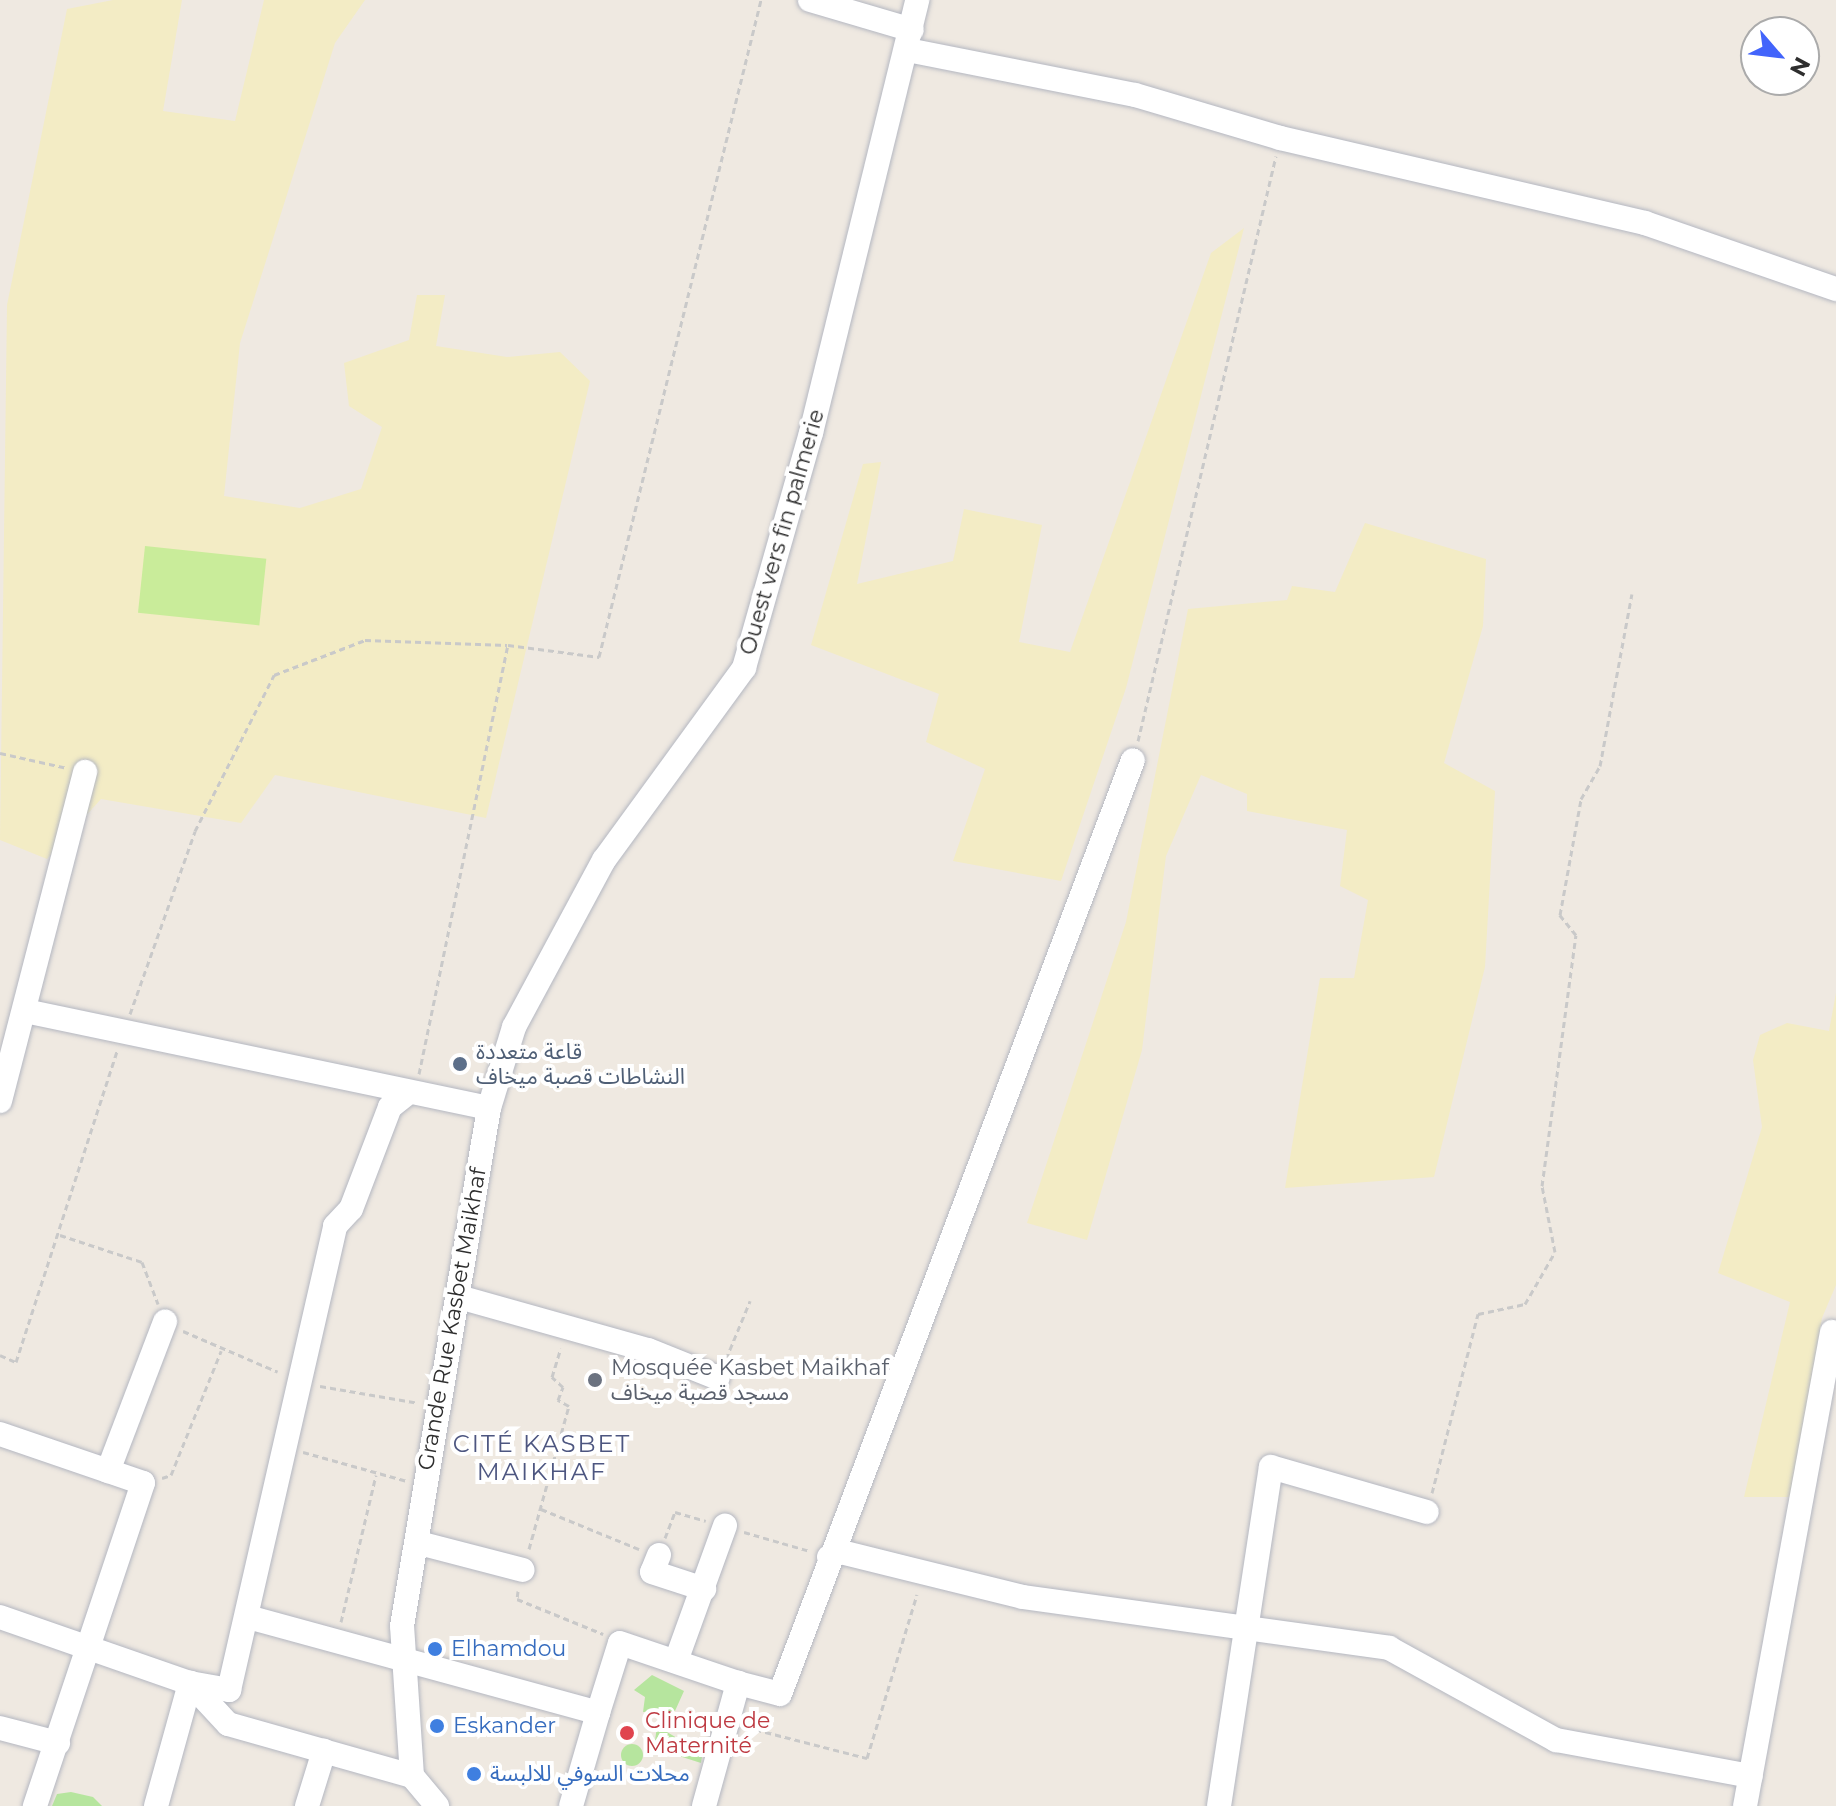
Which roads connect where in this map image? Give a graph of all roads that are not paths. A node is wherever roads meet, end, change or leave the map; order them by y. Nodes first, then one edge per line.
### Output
1 (810, 0) edge
2 (917, 0) edge
3 (910, 40) junction
4 (1836, 289) edge
5 (1133, 760) road end
6 (85, 772) road end
7 (25, 1011) junction
8 (505, 1053) joint
9 (410, 1093) junction
10 (0, 1101) edge
11 (489, 1108) junction
12 (459, 1297) junction
13 (165, 1322) road end
14 (1832, 1332) dead end
15 (718, 1378) road end
16 (0, 1434) edge
17 (108, 1471) junction
18 (1427, 1512) road end
19 (725, 1526) road end
20 (419, 1543) junction
21 (659, 1555) road end
22 (829, 1557) junction
23 (523, 1570) road end
24 (704, 1589) junction
25 (0, 1617) edge
26 (248, 1617) junction
27 (1250, 1628) junction
28 (86, 1645) junction
29 (409, 1659) junction
30 (676, 1661) junction
31 (190, 1683) junction
32 (738, 1683) junction
33 (598, 1713) junction
34 (0, 1728) edge
35 (58, 1743) junction
36 (324, 1751) junction
37 (1751, 1776) junction
38 (416, 1780) junction
39 (35, 1806) edge
40 (156, 1806) edge
41 (307, 1806) edge
42 (437, 1806) edge
43 (448, 1806) edge
44 (571, 1806) edge
45 (704, 1806) edge
46 (1219, 1806) edge
47 (1745, 1806) edge

1 - 3 street
2 - 3 street, Ouest vers fin palmerie
3 - 4 street
3 - 8 street, Ouest vers fin palmerie
5 - 22 street
6 - 7 street
7 - 9 street
7 - 10 street
8 - 11 street, Grande Rue Kasbet Maikhaf
9 - 11 street
9 - 26 street
11 - 12 street, Grande Rue Kasbet Maikhaf
12 - 15 street
12 - 20 street, Grande Rue Kasbet Maikhaf
13 - 17 street
14 - 37 street
16 - 17 street
17 - 28 street
18 - 27 street
19 - 24 street
20 - 23 street
20 - 29 street, Grande Rue Kasbet Maikhaf
21 - 24 street
22 - 27 street
22 - 32 street
24 - 30 street
25 - 28 street
26 - 29 street
26 - 31 street
27 - 37 street
27 - 46 street
28 - 31 street
28 - 35 street
29 - 33 street
29 - 38 street, Grande Rue Kasbet Maikhaf
30 - 32 street
30 - 33 street
31 - 36 street
31 - 40 street
32 - 45 street
33 - 44 street
34 - 35 street
35 - 39 street
36 - 38 street
36 - 41 street
37 - 47 street
38 - 42 street
38 - 43 street

